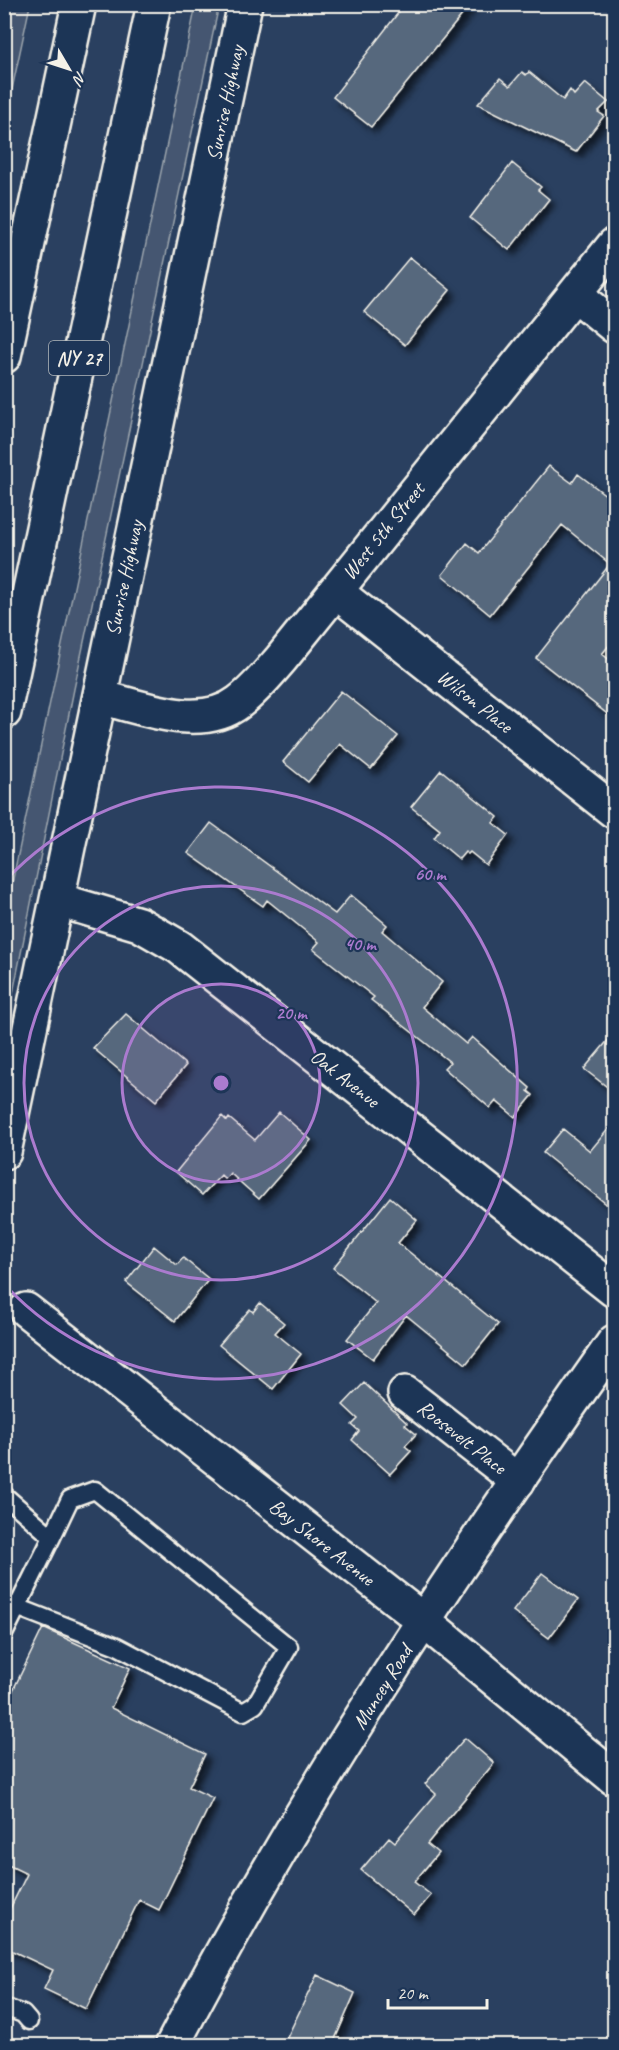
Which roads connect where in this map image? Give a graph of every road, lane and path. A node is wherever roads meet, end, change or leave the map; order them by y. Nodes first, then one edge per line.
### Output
1 (79, 4) edge
2 (154, 4) edge
3 (245, 4) edge
4 (615, 245) edge
5 (575, 294) junction
6 (615, 326) edge
7 (4, 356) edge
8 (335, 591) junction
9 (100, 696) junction
10 (4, 712) edge
11 (615, 811) edge
12 (58, 900) junction
13 (4, 1152) edge
14 (615, 1290) edge
15 (26, 1310) dead end
16 (615, 1342) edge
17 (405, 1393) dead end
18 (518, 1481) junction
19 (4, 1495) edge
20 (52, 1537) junction
21 (12, 1605) edge
22 (424, 1621) junction
23 (4, 1634) edge
24 (615, 1778) edge
25 (4, 2007) edge
26 (29, 2021) dead end
27 (172, 2046) edge

1 - 7 main road
2 - 10 main road, NY 27
3 - 9 main road, Sunrise Highway
4 - 5 main road, West 5th Street
5 - 6 main road
5 - 8 main road, West 5th Street
8 - 9 main road, West 5th Street
8 - 11 main road, Wilson Place
9 - 12 main road, Sunrise Highway
12 - 13 main road, Sunrise Highway
12 - 14 main road, Oak Avenue
15 - 22 main road, Bay Shore Avenue
16 - 18 main road, Muncey Road
17 - 18 main road, Roosevelt Place
18 - 22 main road, Muncey Road
19 - 20 lane
20 - 21 lane
20 - 21 lane
21 - 23 lane
22 - 24 main road, Bay Shore Avenue
22 - 27 main road, Muncey Road
25 - 26 lane

